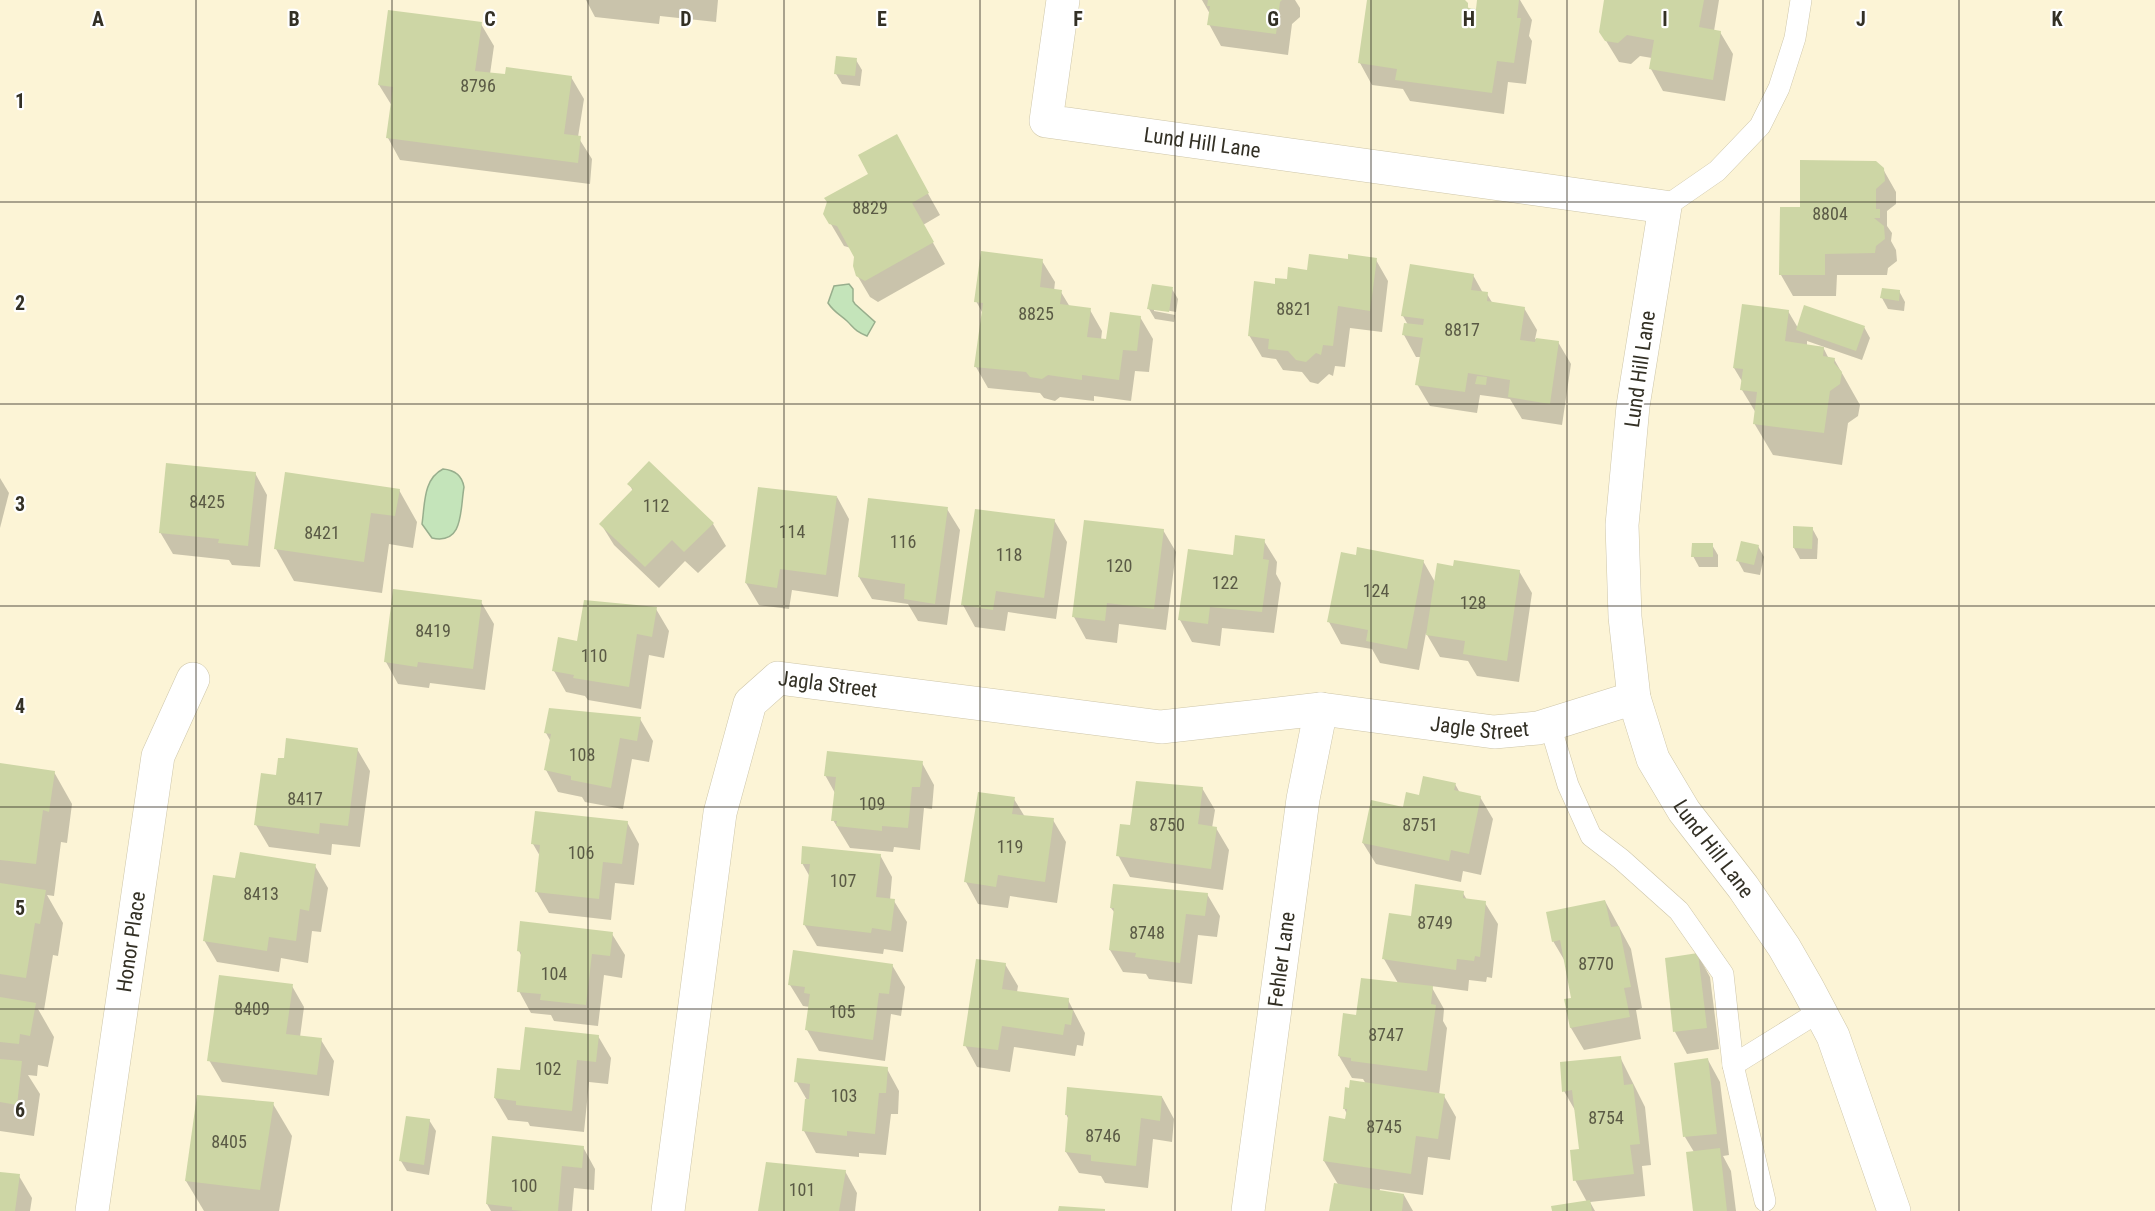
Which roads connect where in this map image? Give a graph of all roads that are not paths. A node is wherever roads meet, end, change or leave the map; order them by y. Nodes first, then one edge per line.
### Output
1 (1063, 0) edge
2 (1801, 0) edge
3 (1665, 207) junction
4 (193, 679) dead end
5 (1634, 698) junction
6 (1320, 709) junction
7 (1550, 724) junction
8 (1820, 1011) junction
9 (1733, 1065) junction
10 (1765, 1201) dead end
11 (92, 1211) edge
12 (668, 1211) edge
13 (1248, 1211) edge
14 (1894, 1211) edge

1 - 3 street, Lund Hill Lane
2 - 3 lane
3 - 5 street, Lund Hill Lane
4 - 11 street, Honor Place
5 - 7 street, Jagle Street
5 - 8 street, Lund Hill Lane
6 - 7 street, Jagle Street
6 - 12 street, Jagla Street
6 - 13 street, Fehler Lane
7 - 9 lane
8 - 9 lane
8 - 14 street, Lund Hill Lane
9 - 10 lane

